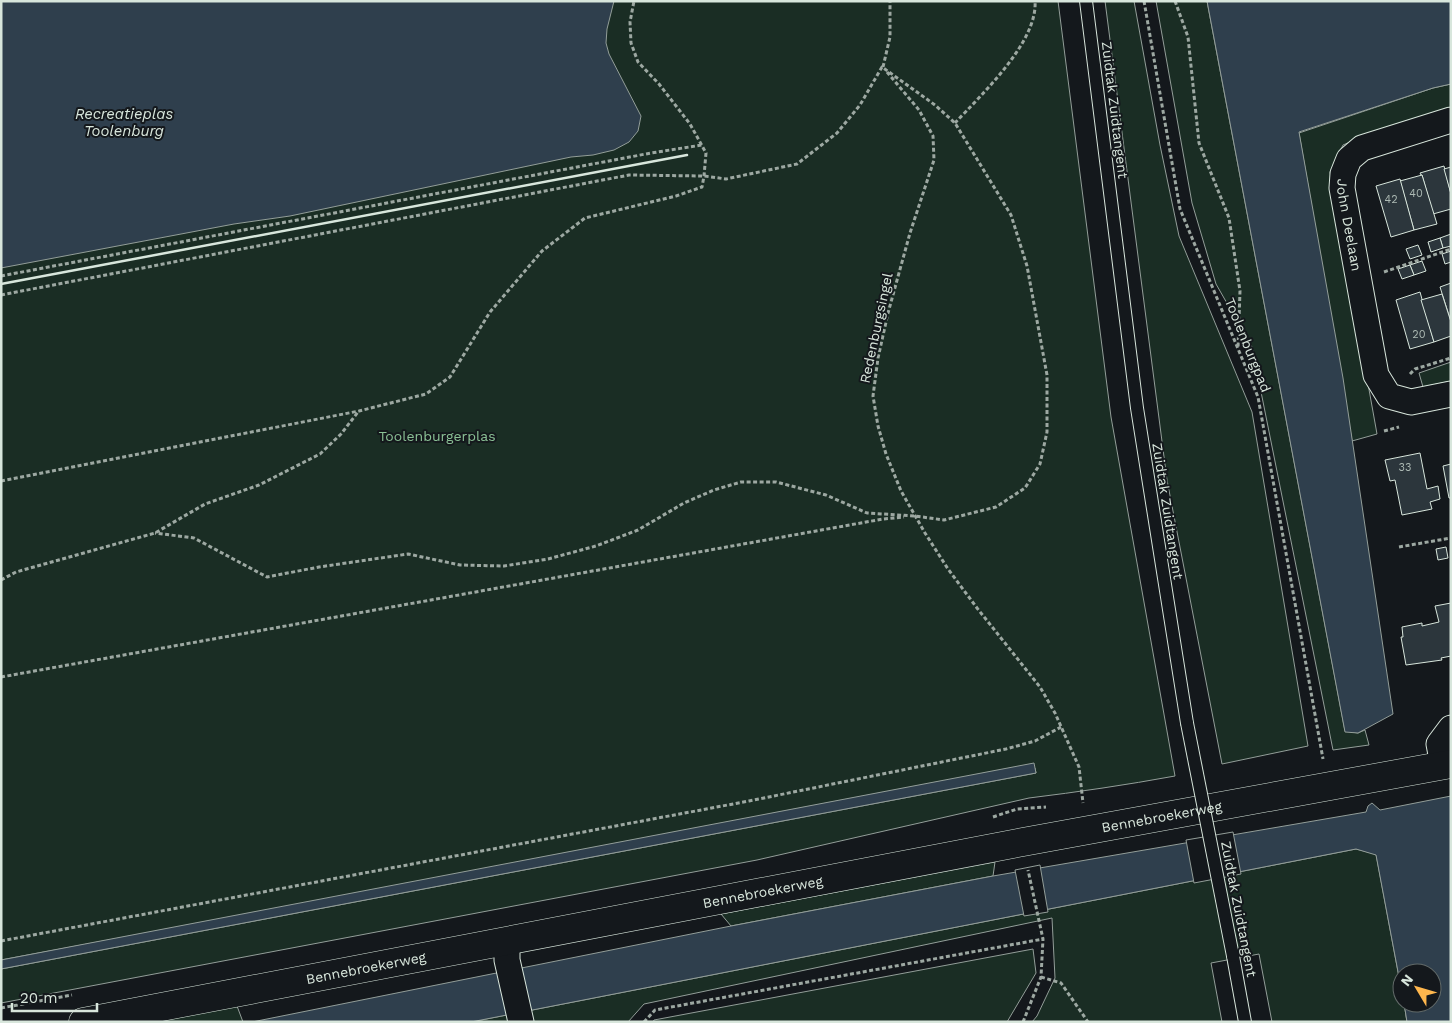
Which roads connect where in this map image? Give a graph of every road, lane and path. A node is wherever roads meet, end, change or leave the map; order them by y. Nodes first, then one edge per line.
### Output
1 (634, 1) edge
2 (890, 1) edge
3 (1035, 1) edge
4 (1086, 1) edge
5 (1144, 1) edge
6 (1175, 1) edge
7 (882, 67) junction
8 (1451, 120) edge
9 (955, 123) junction
10 (702, 145) junction
11 (704, 176) junction
12 (1451, 249) edge
13 (1380, 264) dead end
14 (1, 276) edge
15 (1, 295) edge
16 (1238, 350) junction
17 (1451, 394) edge
18 (358, 411) junction
19 (1, 482) edge
20 (915, 516) junction
21 (154, 533) junction
22 (1451, 538) edge
23 (1400, 547) dead end
24 (1, 580) edge
25 (1, 677) edge
26 (1061, 727) junction
27 (1451, 728) edge
28 (1323, 762) dead end
29 (1447, 765) edge
30 (1084, 804) dead end
31 (1028, 867) dead end
32 (1043, 940) junction
33 (1, 941) edge
34 (507, 950) junction
35 (1041, 977) junction
36 (83, 1022) edge
37 (521, 1022) edge
38 (644, 1022) edge
39 (1023, 1022) edge
40 (1088, 1022) edge
41 (1245, 1022) edge

1 - 10 path
2 - 7 path
3 - 9 path
4 - 41 lane, Zuidtak Zuidtangent, bridge
5 - 16 path, Toolenburgpad
6 - 16 path
7 - 9 path
7 - 11 path
7 - 20 path, Redenburgsingel
8 - 17 street, John Deelaan
9 - 20 path
10 - 11 path
10 - 14 path
11 - 15 path
11 - 18 path
12 - 13 path
16 - 28 path, Toolenburgpad
18 - 19 path
18 - 21 path
20 - 21 path
20 - 25 path
20 - 26 path, Redenburgsingel
21 - 24 path
22 - 23 path
26 - 30 path, Redenburgsingel
26 - 33 path
27 - 29 street, Bennebroekerweg
29 - 34 street, Bennebroekerweg
31 - 32 path
32 - 35 path
32 - 38 path
34 - 36 street, Bennebroekerweg
34 - 37 street
35 - 39 path
35 - 40 path

